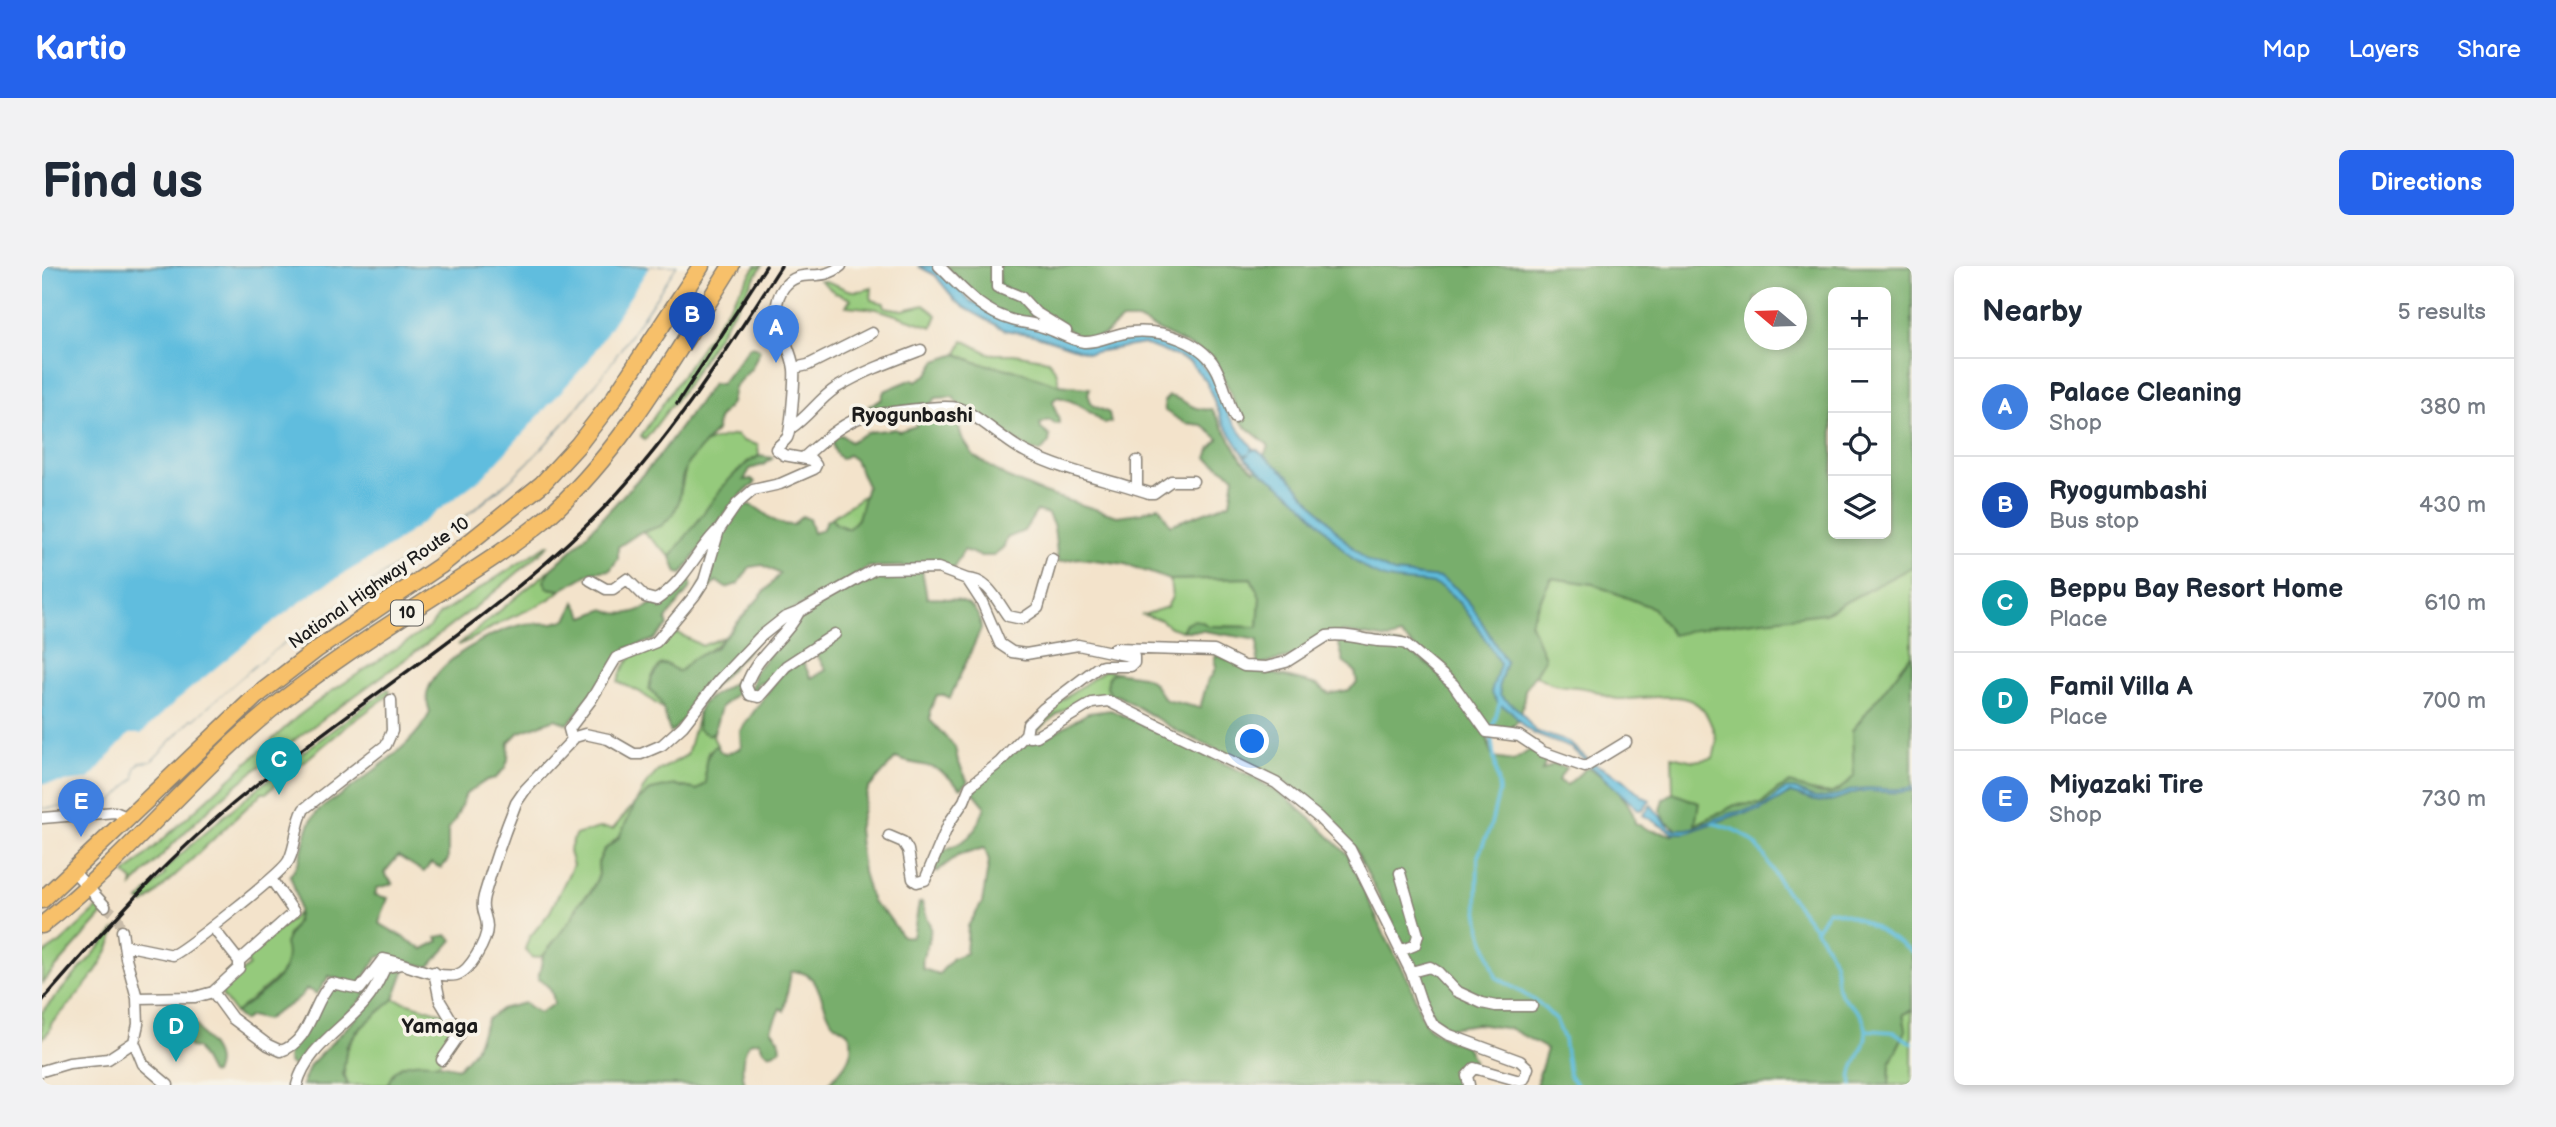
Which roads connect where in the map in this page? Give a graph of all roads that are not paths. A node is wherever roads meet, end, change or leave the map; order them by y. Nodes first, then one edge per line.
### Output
1 (701, 266) edge
2 (731, 266) edge
3 (841, 266) edge
4 (939, 266) edge
5 (997, 266) edge
6 (872, 333) dead end
7 (1073, 340) junction
8 (921, 350) dead end
9 (794, 368) junction
10 (1235, 418) dead end
11 (791, 428) junction
12 (803, 458) junction
13 (1138, 461) dead end
14 (1193, 481) dead end
15 (1137, 489) junction
16 (719, 530) junction
17 (1052, 559) dead end
18 (967, 579) junction
19 (590, 580) dead end
20 (799, 612) junction
21 (835, 634) dead end
22 (1106, 650) junction
23 (391, 700) dead end
24 (1026, 734) junction
25 (572, 740) junction
26 (1626, 742) dead end
27 (42, 818) edge
28 (129, 818) junction
29 (889, 836) dead end
30 (74, 872) junction
31 (1401, 873) dead end
32 (271, 879) junction
33 (87, 886) junction
34 (42, 900) edge
35 (106, 906) tunnel mouth
36 (42, 925) edge
37 (122, 931) tunnel mouth
38 (217, 933) dead end
39 (124, 945) junction
40 (1400, 951) junction
41 (239, 961) junction
42 (402, 964) junction
43 (434, 972) junction
44 (1411, 972) junction
45 (213, 992) junction
46 (137, 998) junction
47 (1532, 1006) dead end
48 (134, 1042) junction
49 (442, 1060) dead end
50 (42, 1071) edge
51 (167, 1084) edge
52 (297, 1085) edge
53 (1469, 1085) edge

1 - 28 highway, National Highway Route 10 / 10
2 - 33 highway, 10
3 - 9 street
4 - 7 street
5 - 7 street
6 - 9 street
7 - 10 street
8 - 11 street
9 - 11 street
11 - 12 street
12 - 15 street
12 - 16 street
13 - 15 street
14 - 15 street
16 - 19 street
16 - 25 street
17 - 18 street
18 - 20 street
18 - 22 street
20 - 21 street
20 - 25 street
22 - 24 street
22 - 26 street
23 - 32 street
24 - 29 street
24 - 40 street
25 - 43 street
27 - 28 street
28 - 30 highway, National Highway Route 10 / 10
30 - 33 street
30 - 34 highway, National Highway Route 10 / 10
31 - 40 street
32 - 39 street
32 - 41 street
33 - 35 street
33 - 36 highway, 10
37 - 39 street
38 - 41 street
39 - 46 street
40 - 44 street
41 - 45 street
42 - 43 street
42 - 45 street
42 - 52 street
43 - 49 street
44 - 47 street
44 - 53 street
45 - 46 street
46 - 48 street
48 - 50 street
48 - 51 street

